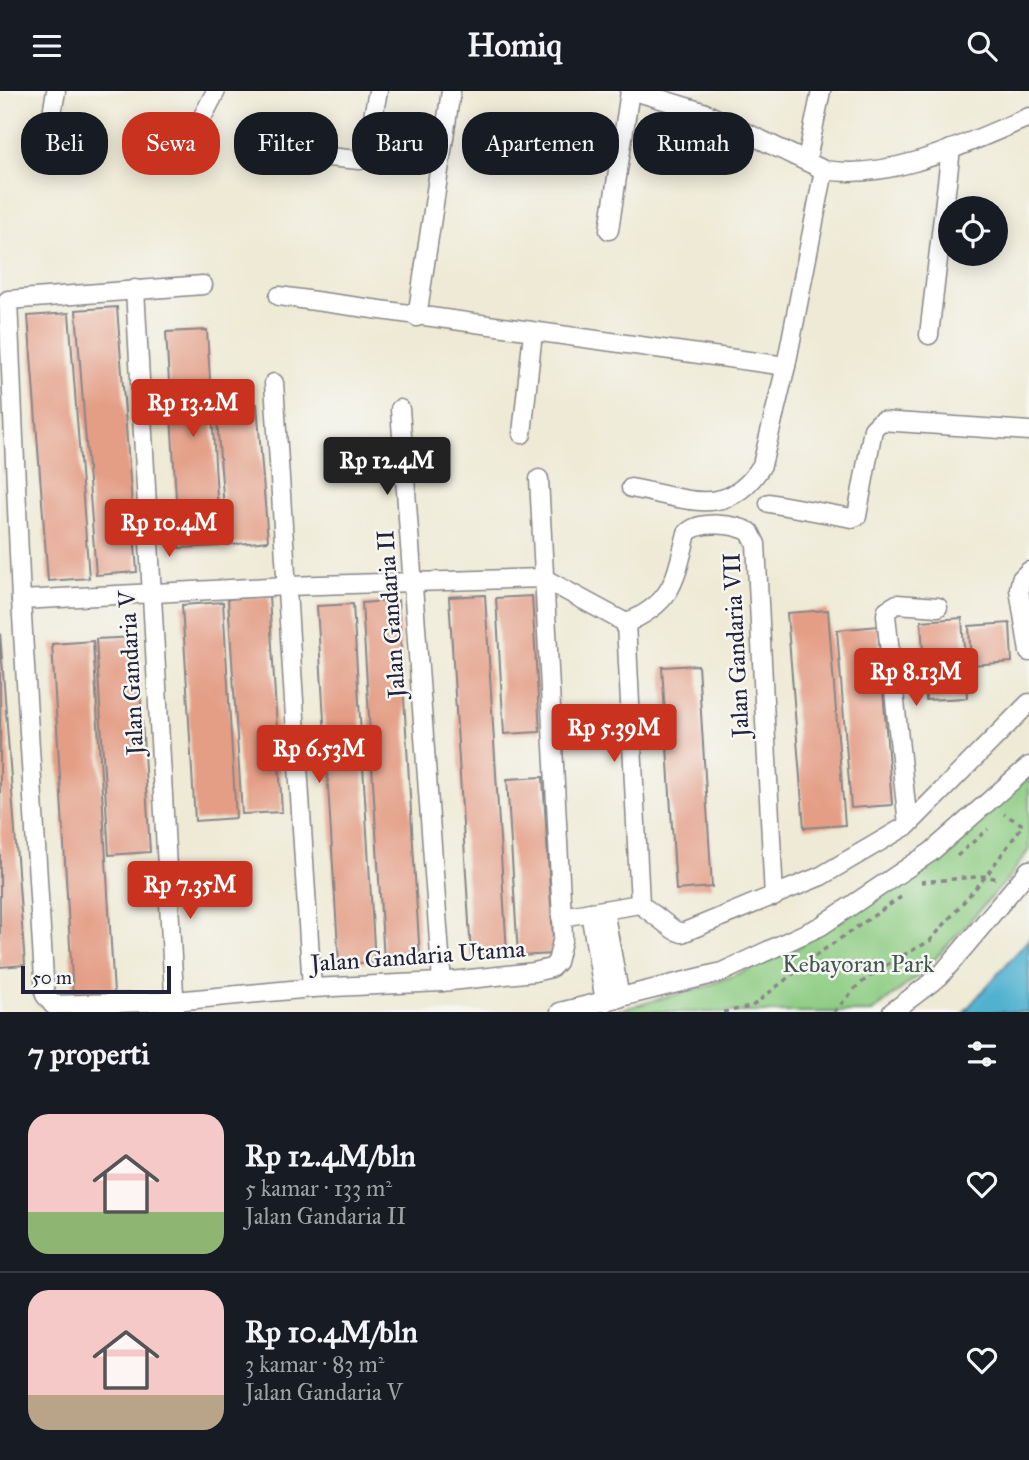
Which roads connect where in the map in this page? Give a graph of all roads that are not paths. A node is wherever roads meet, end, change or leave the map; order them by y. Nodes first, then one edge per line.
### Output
1 (56, 91) edge
2 (216, 91) edge
3 (378, 91) edge
4 (451, 91) edge
5 (632, 91) edge
6 (821, 91) edge
7 (52, 112) edge
8 (205, 112) edge
9 (1029, 117) edge
10 (951, 149) junction
11 (338, 158) edge
12 (807, 159) junction
13 (824, 170) junction
14 (609, 230) dead end
15 (203, 285) dead end
16 (135, 289) junction
17 (278, 296) dead end
18 (417, 317) junction
19 (533, 332) junction
20 (929, 335) dead end
21 (786, 366) junction
22 (274, 383) dead end
23 (400, 409) dead end
24 (1029, 431) edge
25 (522, 433) dead end
26 (539, 479) dead end
27 (631, 488) dead end
28 (769, 503) dead end
29 (1029, 571) edge
30 (543, 578) junction
31 (413, 582) junction
32 (287, 586) junction
33 (151, 593) junction
34 (21, 600) junction
35 (938, 607) dead end
36 (626, 623) junction
37 (1029, 652) edge
38 (1029, 703) edge
39 (1029, 766) edge
40 (908, 825) junction
41 (1029, 870) edge
42 (774, 897) junction
43 (640, 904) junction
44 (597, 911) junction
45 (561, 918) junction
46 (442, 982) junction
47 (312, 988) junction
48 (613, 1000) junction
49 (175, 1006) edge
50 (560, 1012) edge
51 (892, 1012) edge

1 - 7 street
2 - 8 street
3 - 11 street
4 - 18 street
5 - 12 street
5 - 14 street
6 - 12 street
9 - 10 street
10 - 13 street
10 - 20 street
12 - 13 street
13 - 21 street
15 - 16 street
16 - 33 street, Jalan Gandaria V
16 - 34 street
17 - 18 street
18 - 19 street
19 - 21 street
19 - 25 street
21 - 27 street
22 - 32 street
23 - 31 street, Jalan Gandaria II
24 - 28 street
26 - 30 street, Jalan Gandaria Utama
29 - 37 street
30 - 31 street
30 - 36 street
30 - 45 street, Jalan Gandaria Utama
31 - 32 street
31 - 46 street, Jalan Gandaria II
32 - 33 street
32 - 47 street
33 - 34 street
33 - 49 street, Jalan Gandaria V
34 - 49 street, Jalan Gandaria Utama
35 - 40 street
36 - 42 street, Jalan Gandaria VII
36 - 43 street
38 - 40 street
39 - 48 street
40 - 42 street
41 - 51 street
42 - 43 street
43 - 44 street
44 - 45 street
44 - 48 street
45 - 46 street, Jalan Gandaria Utama
46 - 47 street, Jalan Gandaria Utama
47 - 49 street, Jalan Gandaria Utama
48 - 50 street

